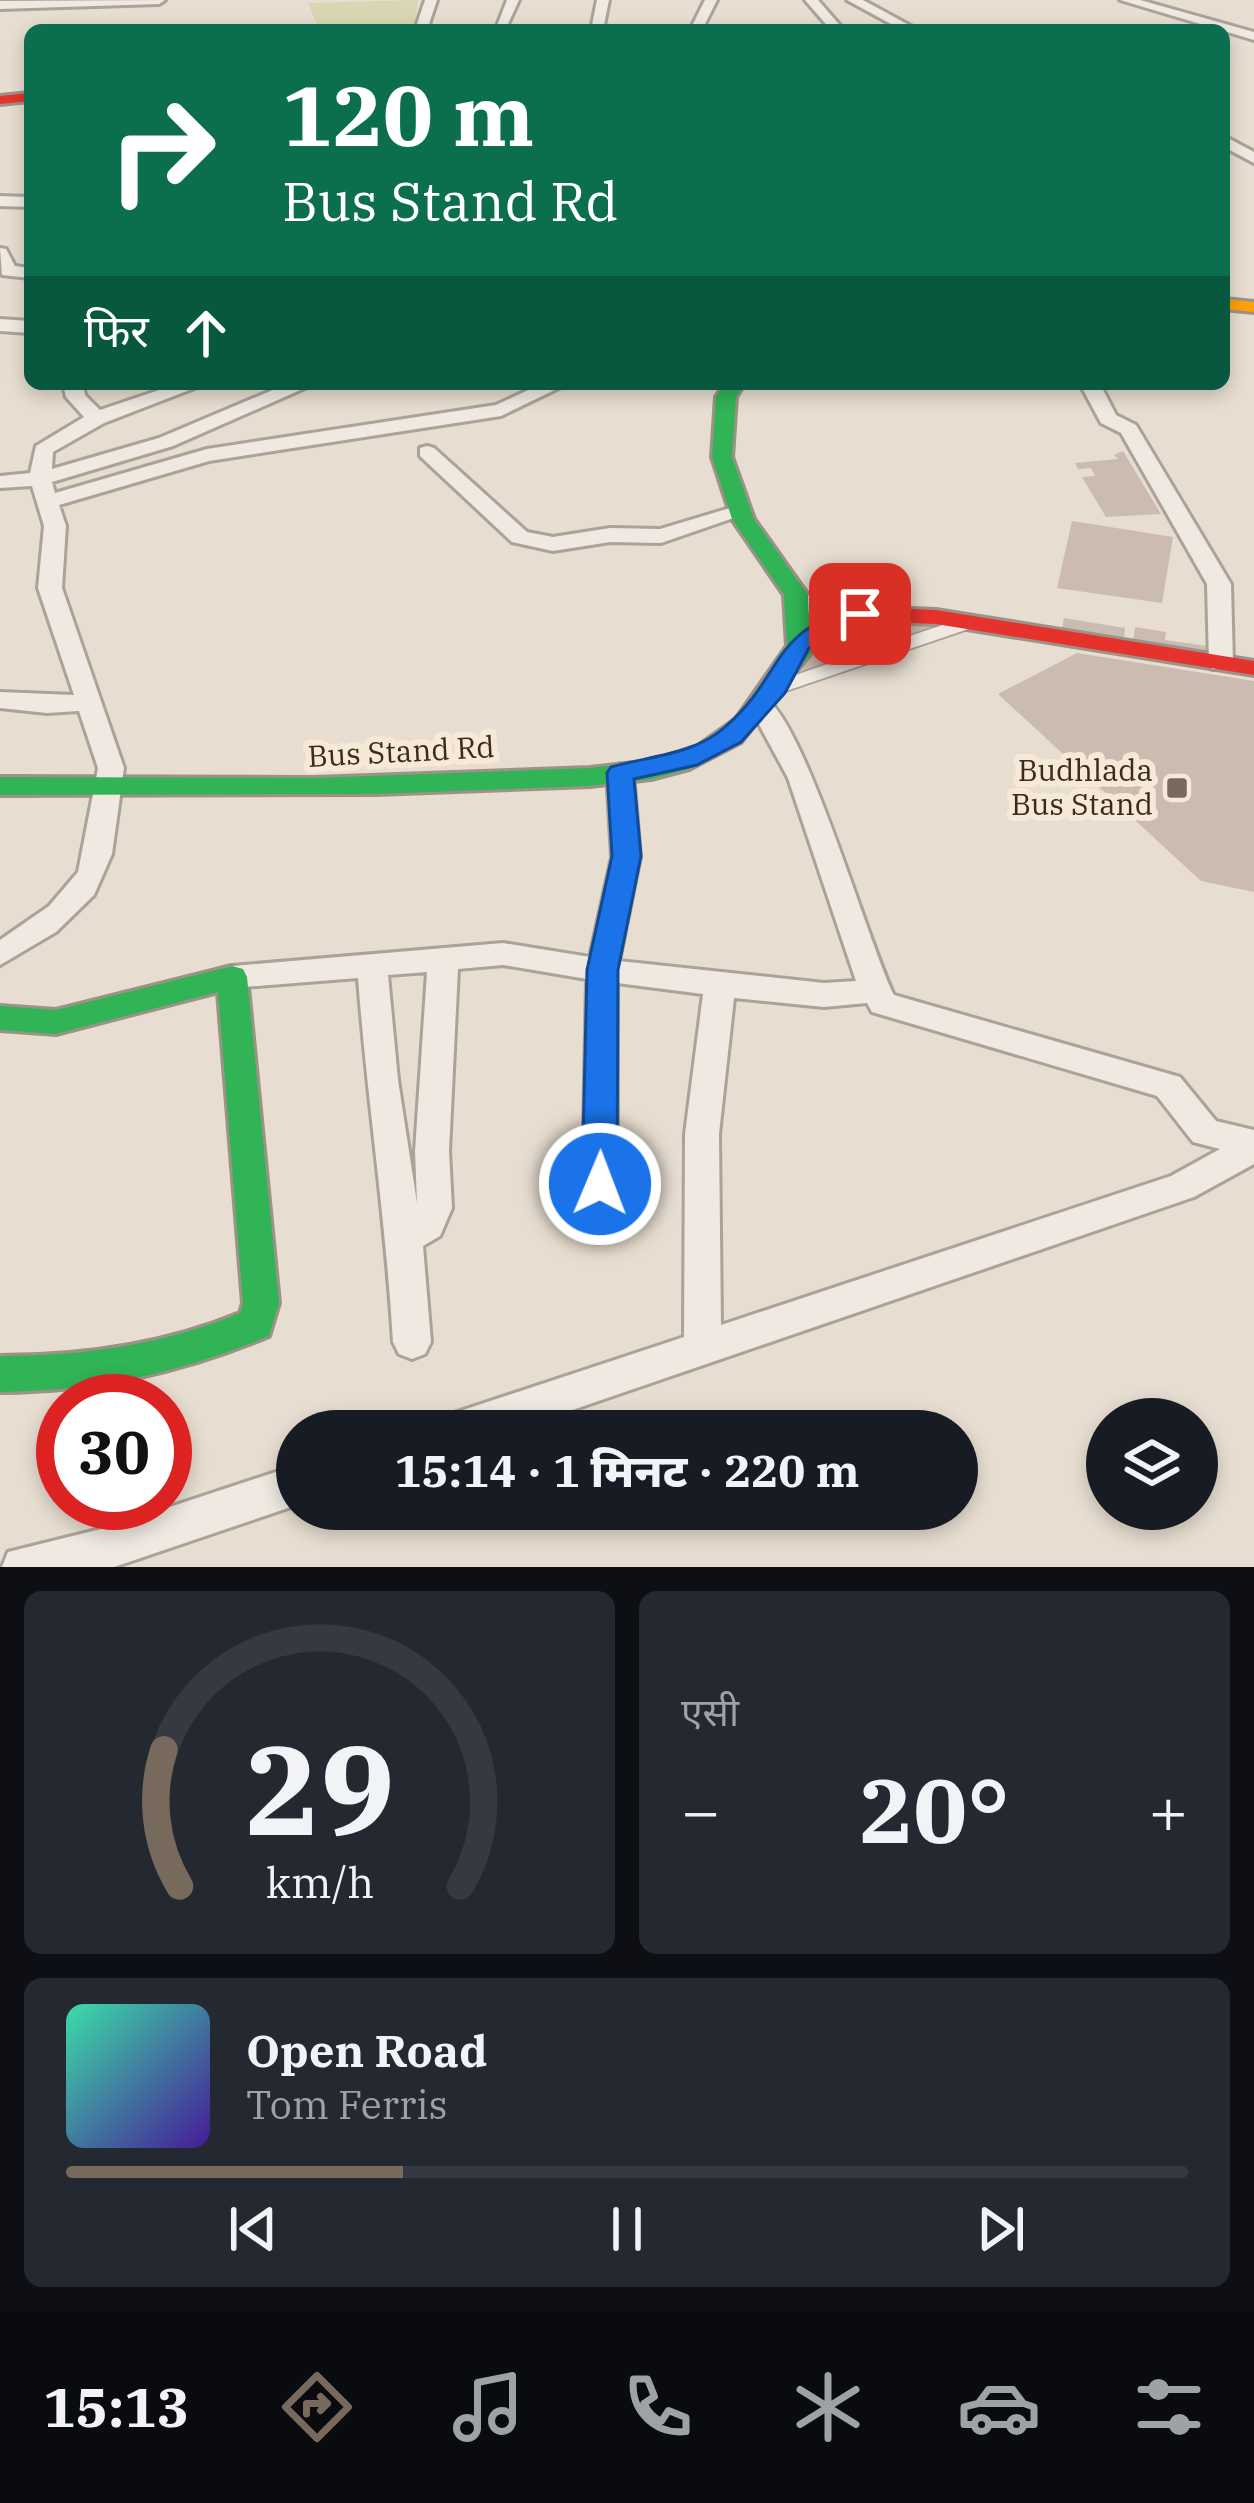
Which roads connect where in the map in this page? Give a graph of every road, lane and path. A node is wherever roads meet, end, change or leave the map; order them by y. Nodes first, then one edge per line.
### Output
1 (159, 0) edge
2 (513, 0) edge
3 (811, 0) edge
4 (853, 0) edge
5 (1126, 0) edge
6 (50, 4) junction
7 (0, 5) edge
8 (502, 23) dead end
9 (42, 24) edge
10 (833, 24) edge
11 (900, 24) edge
12 (1211, 24) edge
13 (1250, 133) dead end
14 (1230, 138) edge
15 (0, 254) edge
16 (24, 272) edge
17 (74, 390) edge
18 (176, 390) edge
19 (290, 390) edge
20 (544, 390) edge
21 (729, 390) edge
22 (1093, 390) edge
23 (95, 416) junction
24 (428, 452) dead end
25 (0, 482) edge
26 (43, 491) junction
27 (740, 512) junction
28 (819, 618) junction
29 (970, 622) junction
30 (1221, 664) junction
31 (1254, 668) edge
32 (768, 696) junction
33 (0, 700) edge
34 (86, 702) junction
35 (620, 773) junction
36 (0, 786) edge
37 (102, 789) junction
38 (0, 954) edge
39 (443, 958) junction
40 (372, 963) junction
41 (602, 970) junction
42 (232, 977) junction
43 (721, 985) junction
44 (874, 991) junction
45 (0, 1018) edge
46 (1254, 1145) edge
47 (600, 1184) dead end
48 (406, 1238) junction
49 (412, 1342) dead end
50 (703, 1348) junction
51 (0, 1373) edge
52 (519, 1410) edge
53 (276, 1492) edge
54 (23, 1567) edge

1 - 6 street
2 - 8 street
3 - 10 street
4 - 11 street
5 - 12 street
6 - 7 street
6 - 9 street
13 - 14 street
15 - 16 street
17 - 23 street
18 - 23 street
19 - 26 street
20 - 26 street
21 - 27 street
22 - 30 street
23 - 26 street
24 - 27 street
25 - 26 street
26 - 34 street
27 - 28 street
28 - 29 street
28 - 32 street
29 - 30 street
29 - 32 lane
30 - 31 street
32 - 35 street, Bus Stand Rd
32 - 44 street
33 - 34 street
34 - 37 street
35 - 37 street, Bus Stand Rd
35 - 41 street
36 - 37 street, Bus Stand Rd
37 - 38 street
39 - 40 street
39 - 41 street
39 - 48 street
40 - 42 street
40 - 48 street
41 - 43 street
41 - 47 street
42 - 45 street
42 - 51 street
43 - 44 street
43 - 50 street
44 - 46 street
46 - 50 street
48 - 49 street
50 - 52 street
53 - 54 street

